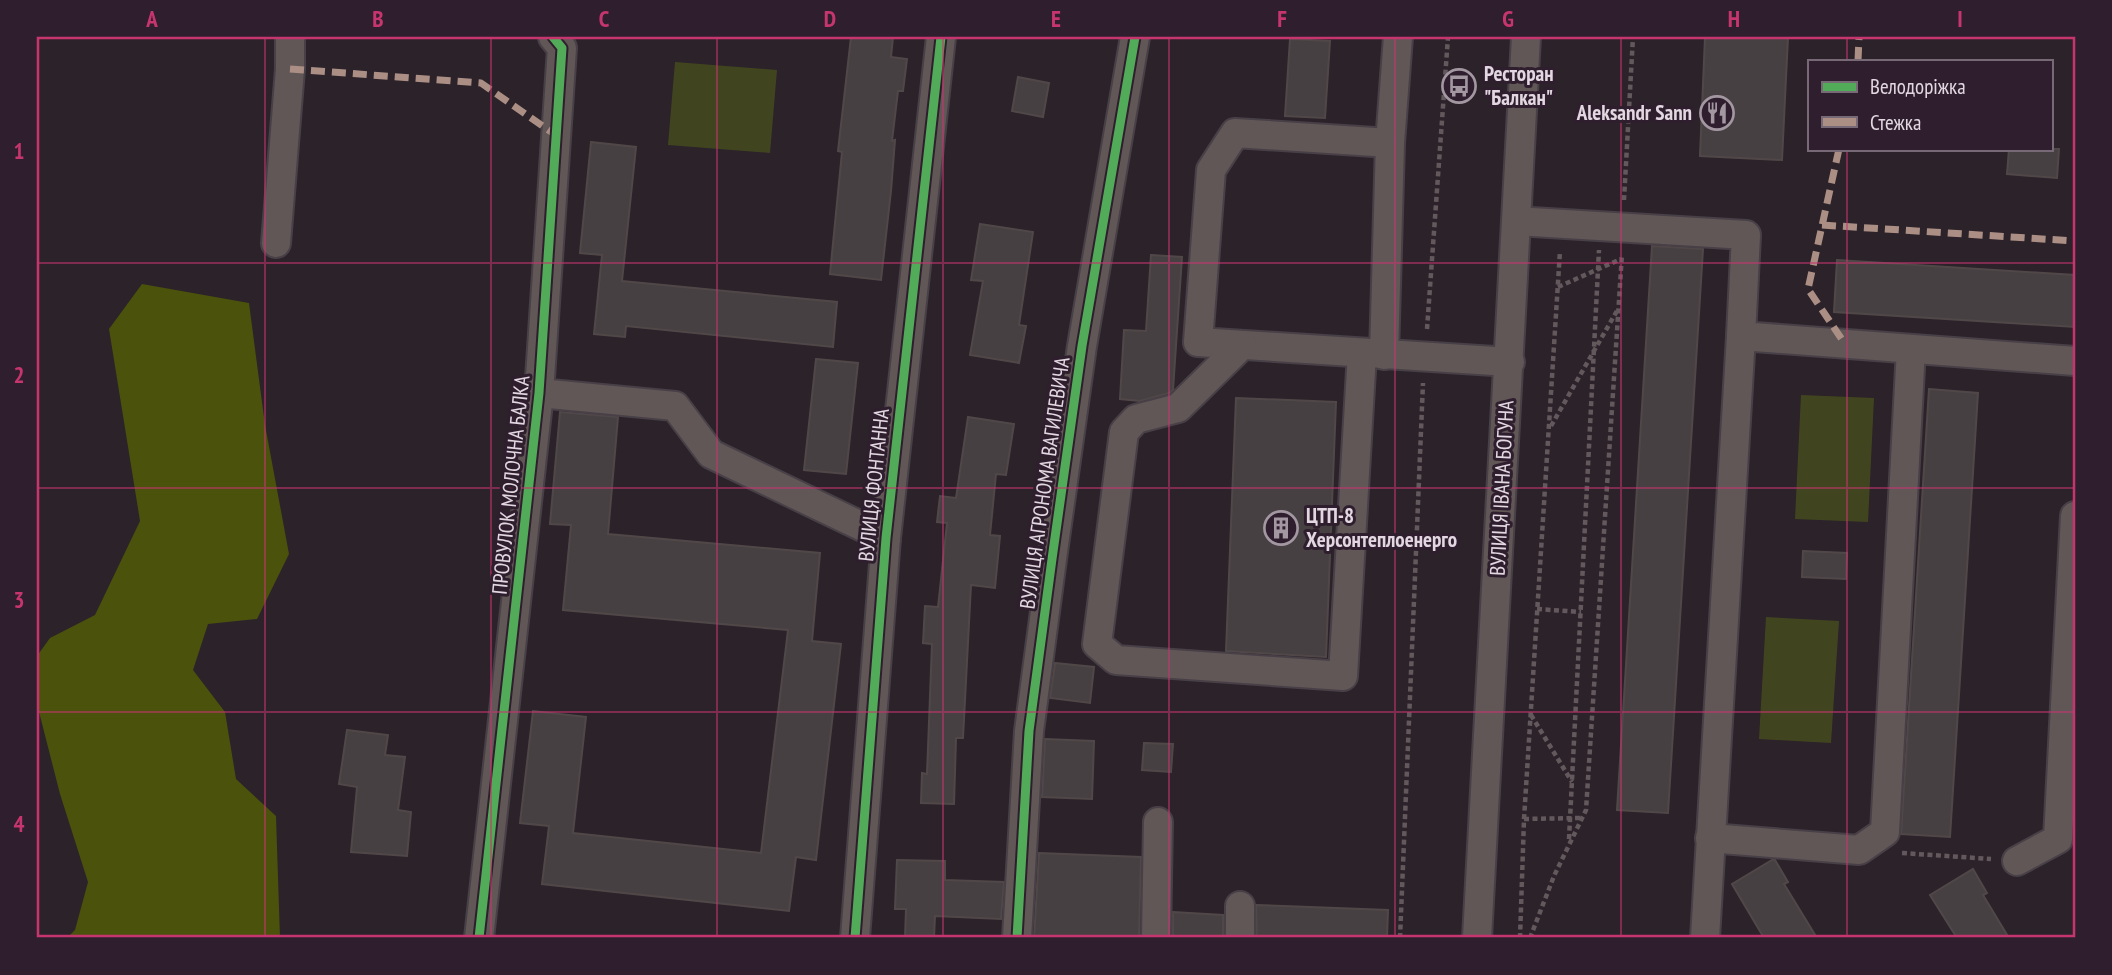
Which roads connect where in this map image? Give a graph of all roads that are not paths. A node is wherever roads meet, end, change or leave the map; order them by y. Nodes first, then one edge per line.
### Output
1 (290, 37) edge
2 (941, 37) edge
3 (1135, 37) edge
4 (1398, 37) edge
5 (1527, 37) edge
6 (560, 41) edge
7 (1390, 143) junction
8 (1517, 222) junction
9 (276, 243) dead end
10 (1741, 336) junction
11 (1242, 345) junction
12 (1910, 349) junction
13 (1373, 354) junction
14 (2075, 361) edge
15 (1510, 362) junction
16 (539, 393) junction
17 (2075, 516) edge
18 (886, 538) junction
19 (1158, 822) dead end
20 (1710, 838) junction
21 (2017, 861) road end
22 (1240, 906) dead end
23 (479, 938) edge
24 (855, 938) edge
25 (1017, 938) edge
26 (1156, 938) edge
27 (1240, 938) edge
28 (1477, 938) edge
29 (1705, 938) edge

1 - 9 street
2 - 18 street, ВУЛИЦЯ ФОНТАННА
3 - 25 street, ВУЛИЦЯ АГРОНОМА ВАГИЛЕВИЧА
4 - 7 street
5 - 8 street, ВУЛИЦЯ ІВАНА БОГУНА
6 - 16 street, ПРОВУЛОК МОЛОЧНА БАЛКА
7 - 11 street
7 - 13 street
8 - 10 street
8 - 15 street, ВУЛИЦЯ ІВАНА БОГУНА
10 - 12 street
10 - 20 street
11 - 13 street
11 - 13 street
12 - 14 street
12 - 20 street
13 - 15 street
15 - 28 street, ВУЛИЦЯ ІВАНА БОГУНА
16 - 18 street
16 - 23 street, ПРОВУЛОК МОЛОЧНА БАЛКА
17 - 21 street
18 - 24 street, ВУЛИЦЯ ФОНТАННА
19 - 26 street
20 - 29 street
22 - 27 street

